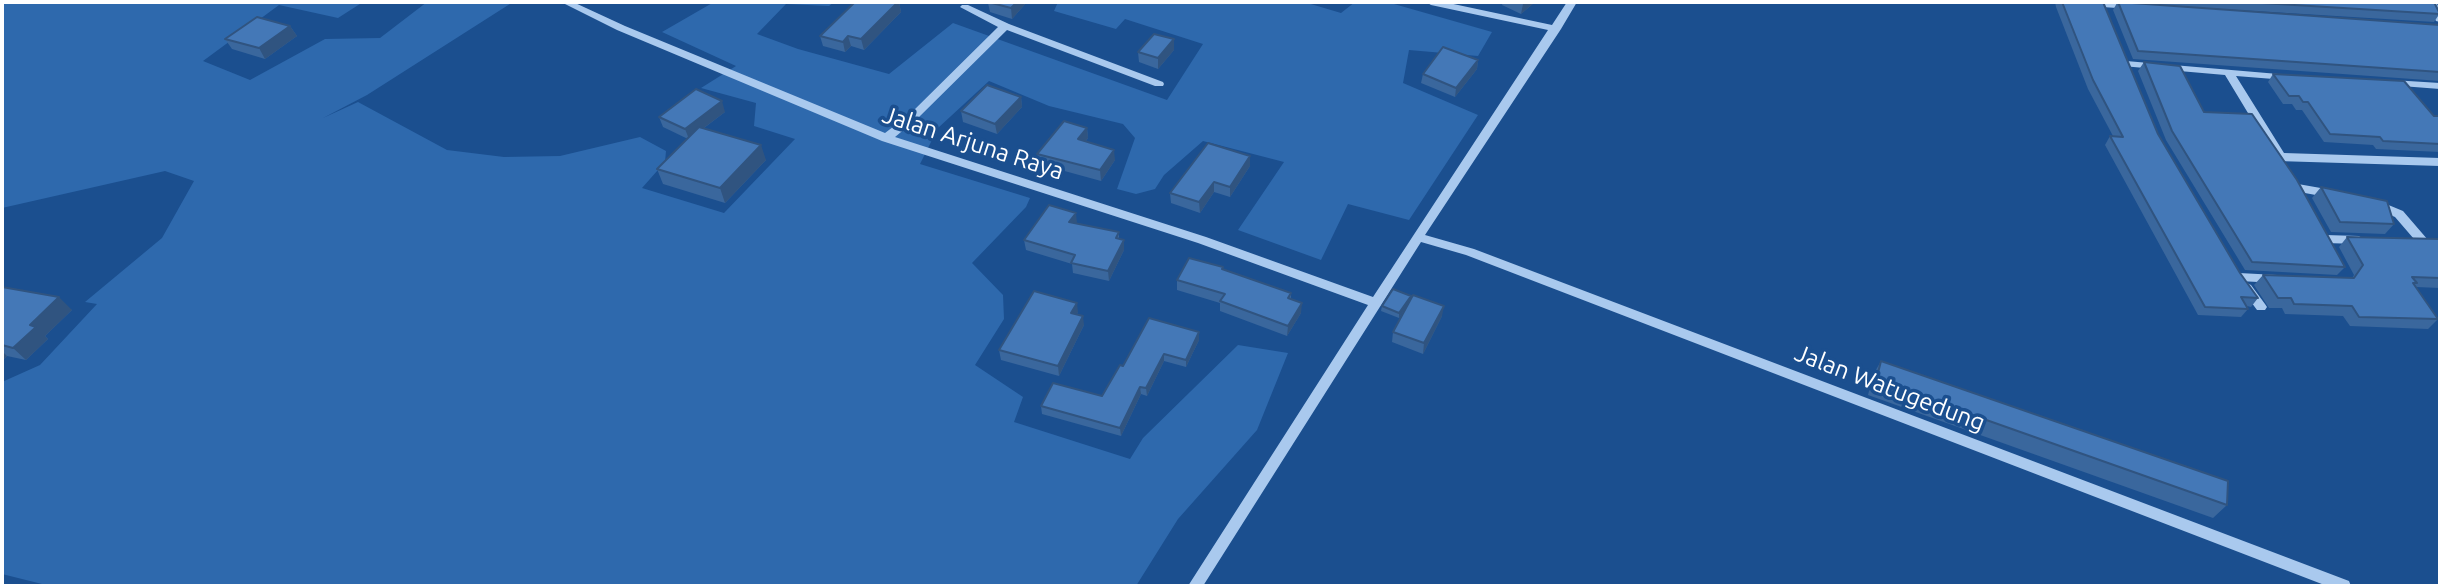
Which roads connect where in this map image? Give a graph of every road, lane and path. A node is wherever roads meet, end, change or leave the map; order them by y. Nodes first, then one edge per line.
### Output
1 (566, 2) edge
2 (1431, 2) edge
3 (1572, 2) edge
4 (2431, 2) edge
5 (2102, 3) edge
6 (2143, 6) edge
7 (965, 7) dead end
8 (2107, 16) edge
9 (2440, 19) edge
10 (1005, 26) junction
11 (2427, 27) edge
12 (2440, 27) edge
13 (1556, 29) junction
14 (2121, 52) edge
15 (2126, 64) junction
16 (2229, 74) junction
17 (2132, 77) edge
18 (2298, 78) edge
19 (2381, 83) edge
20 (1159, 84) dead end
21 (2439, 88) edge
22 (886, 138) junction
23 (2440, 162) edge
24 (2292, 178) junction
25 (1418, 237) junction
26 (2325, 239) edge
27 (2375, 241) edge
28 (2440, 243) edge
29 (2236, 271) joint
30 (2293, 280) edge
31 (1375, 303) junction
32 (2261, 307) edge
33 (1195, 586) edge
34 (2344, 586) edge

1 - 22 street, Jalan Arjuna Raya
2 - 13 street
3 - 13 street
4 - 9 street
5 - 6 street
5 - 8 street
7 - 10 street
10 - 20 street
10 - 22 street
11 - 12 street
13 - 25 street
14 - 15 street
15 - 16 street
15 - 17 street
16 - 18 street
16 - 24 street
19 - 21 street
22 - 31 street, Jalan Arjuna Raya
23 - 24 street
24 - 28 street
25 - 31 street
25 - 34 street, Jalan Watugedung
26 - 27 street
29 - 30 street
29 - 32 street
31 - 33 street

